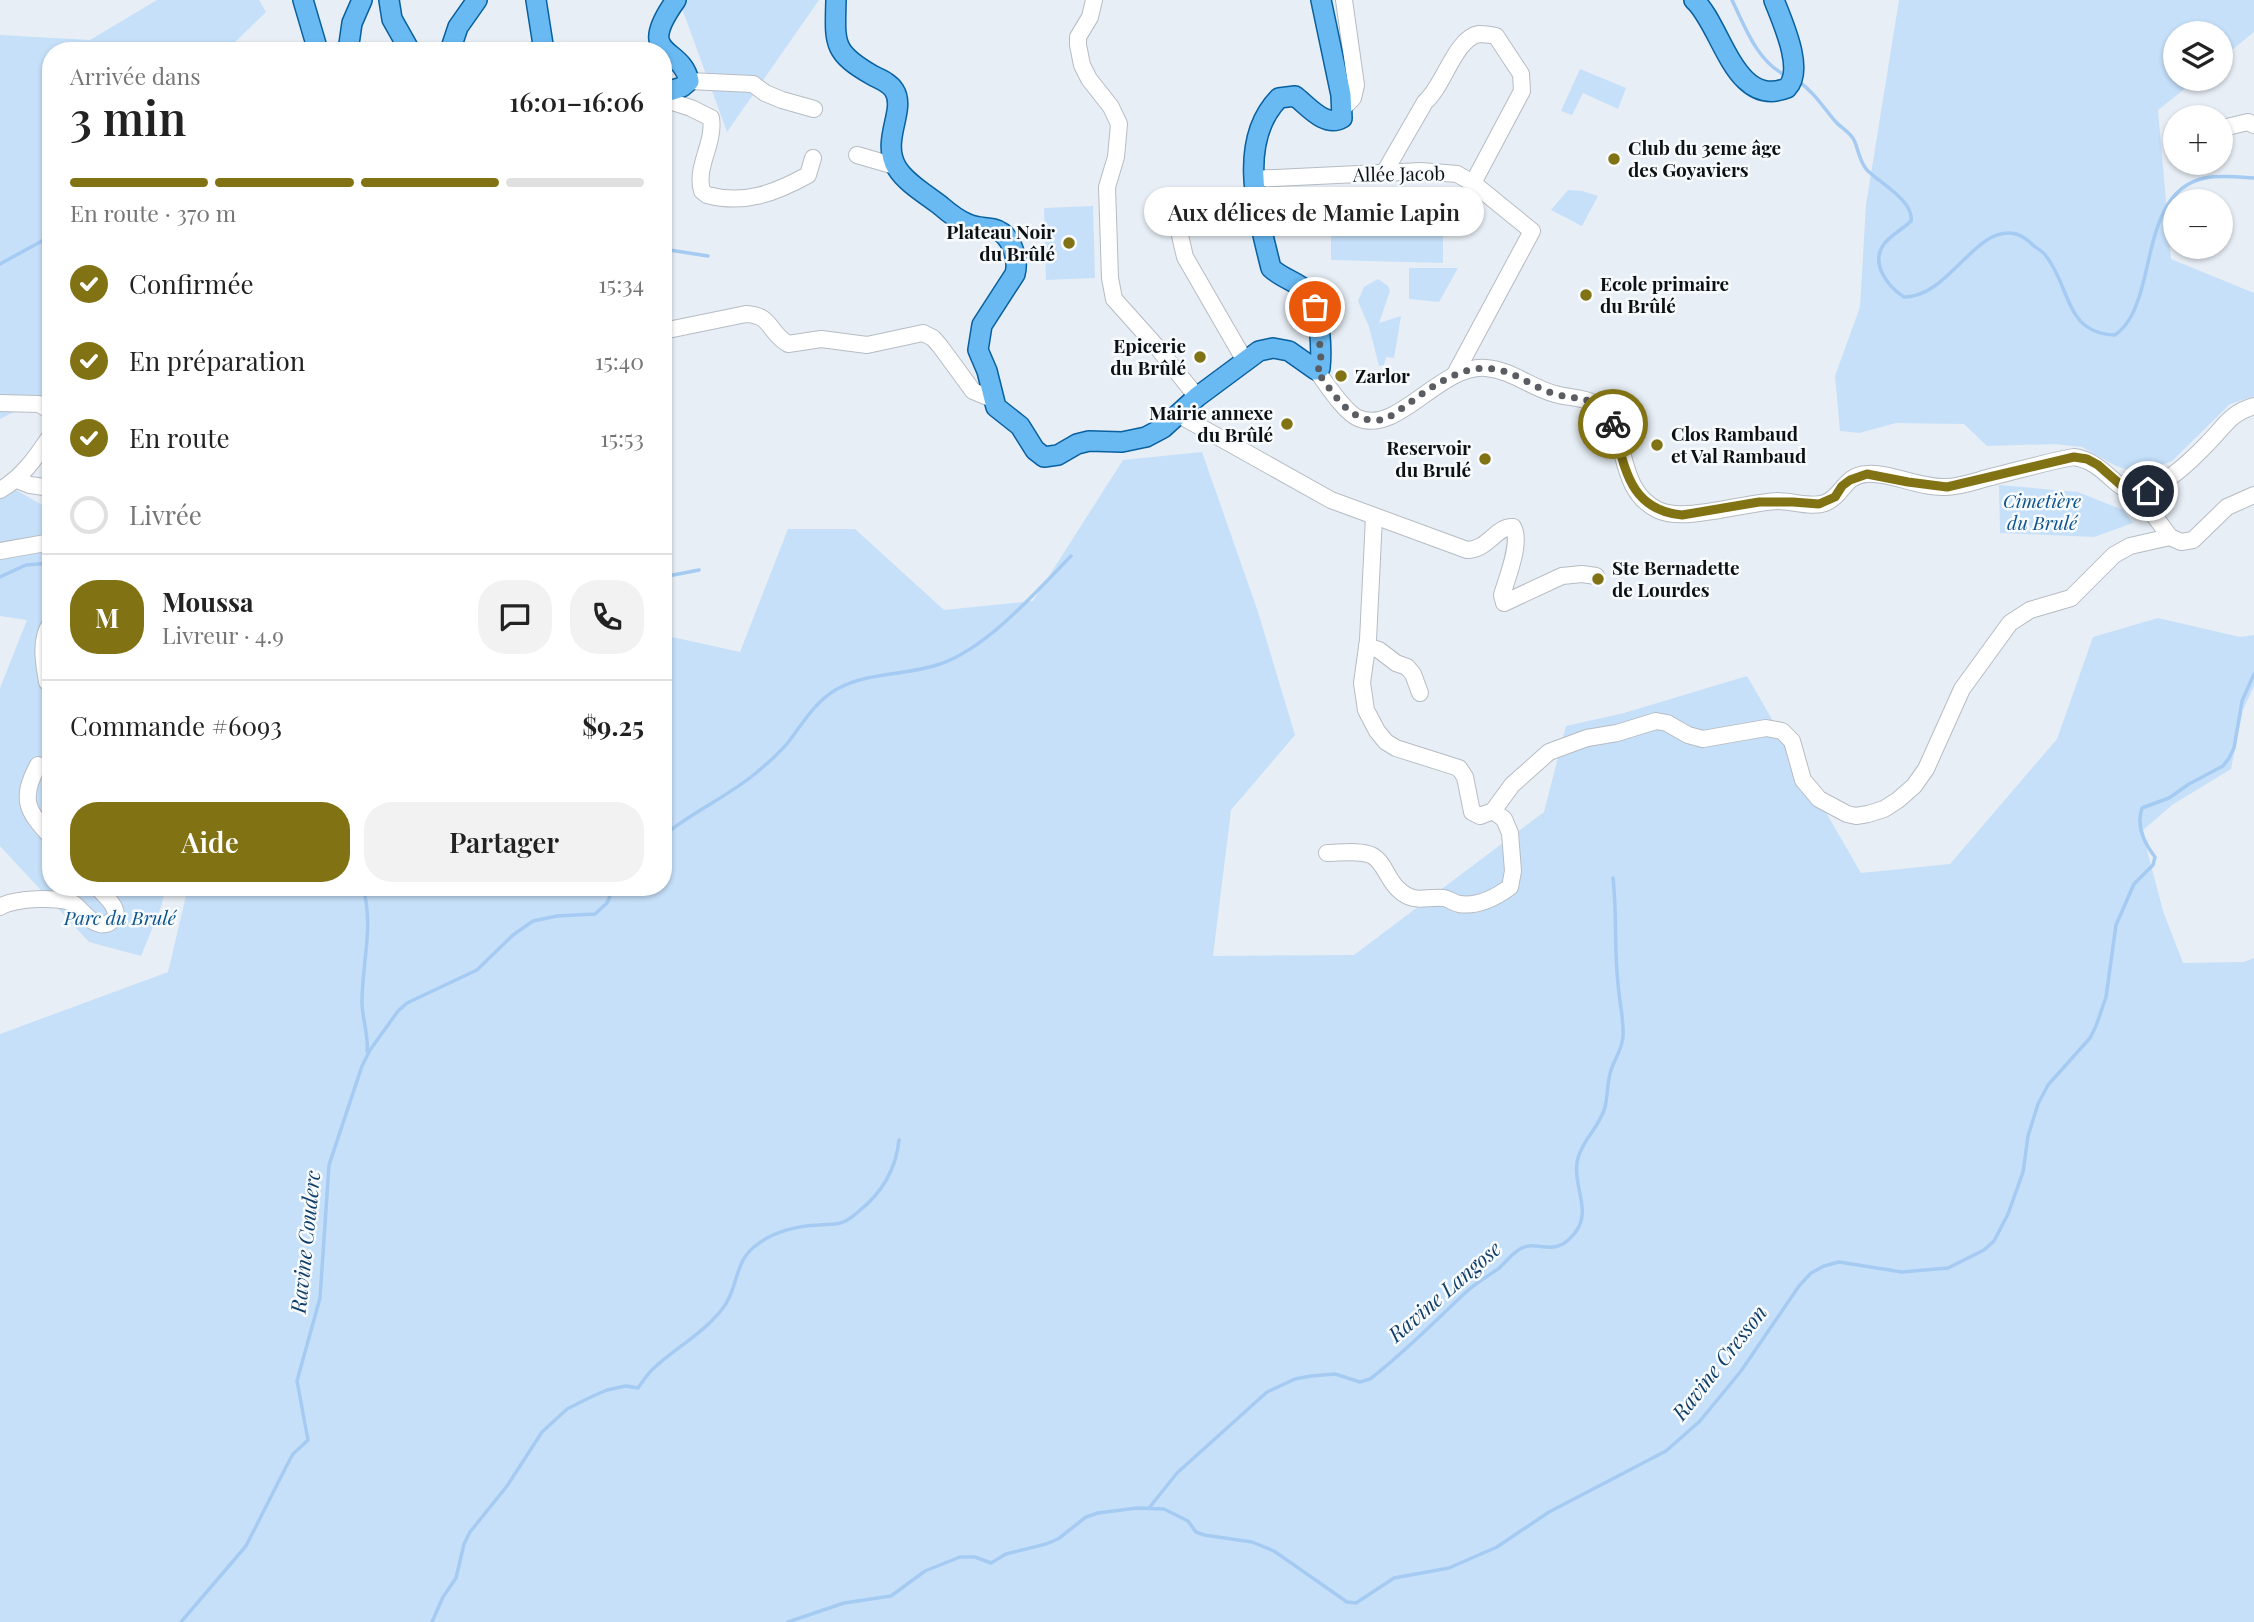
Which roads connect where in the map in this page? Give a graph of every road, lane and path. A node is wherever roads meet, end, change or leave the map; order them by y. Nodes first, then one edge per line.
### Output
1 (303, 0) edge
2 (362, 0) edge
3 (389, 0) edge
4 (477, 0) edge
5 (536, 0) edge
6 (676, 0) edge
7 (836, 0) edge
8 (1094, 0) edge
9 (1321, 0) edge
10 (1344, 0) edge
11 (1694, 0) edge
12 (1774, 0) edge
13 (315, 42) edge
14 (349, 42) edge
15 (405, 42) edge
16 (453, 42) edge
17 (543, 42) edge
18 (660, 42) edge
19 (672, 57) edge
20 (688, 81) junction
21 (672, 90) edge
22 (672, 102) edge
23 (1343, 108) junction
24 (814, 109) dead end
25 (2254, 125) edge
26 (2233, 126) edge
27 (857, 155) dead end
28 (813, 158) dead end
29 (895, 166) junction
30 (1384, 173) junction
31 (1254, 179) junction
32 (1473, 183) junction
33 (1173, 205) dead end
34 (672, 329) edge
35 (1245, 361) junction
36 (1316, 370) junction
37 (1455, 374) junction
38 (1198, 397) junction
39 (992, 399) junction
40 (0, 403) edge
41 (42, 406) edge
42 (2254, 406) edge
43 (1179, 415) junction
44 (42, 449) edge
45 (17, 480) junction
46 (42, 487) edge
47 (0, 490) edge
48 (2139, 495) junction
49 (2254, 495) edge
50 (1374, 517) junction
51 (2170, 537) junction
52 (42, 543) edge
53 (0, 551) edge
54 (1596, 576) dead end
55 (1367, 646) junction
56 (1420, 693) dead end
57 (38, 765) dead end
58 (1493, 811) junction
59 (42, 826) edge
60 (1327, 853) dead end
61 (105, 896) edge
62 (0, 906) edge

1 - 13 main road
2 - 14 main road
3 - 15 main road
4 - 16 main road
5 - 17 main road
6 - 18 main road
7 - 29 main road
8 - 38 street
9 - 23 main road
10 - 23 street
11 - 12 main road
19 - 20 main road
20 - 21 main road
20 - 24 street
22 - 28 street
23 - 31 main road
25 - 26 street
27 - 29 street
29 - 39 main road
30 - 31 street, Allée Jacob
30 - 32 street, Allée Jacob
30 - 32 street
31 - 36 main road
32 - 37 street, Allée Jacob
33 - 35 street
34 - 39 street
35 - 36 main road
35 - 38 main road
36 - 37 street
37 - 48 street
38 - 43 main road
39 - 43 main road
40 - 41 street
42 - 48 street
43 - 50 street
44 - 45 street
45 - 46 street
45 - 47 street
48 - 51 street
49 - 51 street
50 - 54 street
50 - 55 street
51 - 58 street
52 - 53 street
55 - 56 street
55 - 58 street
57 - 59 street
58 - 60 street
61 - 62 street

